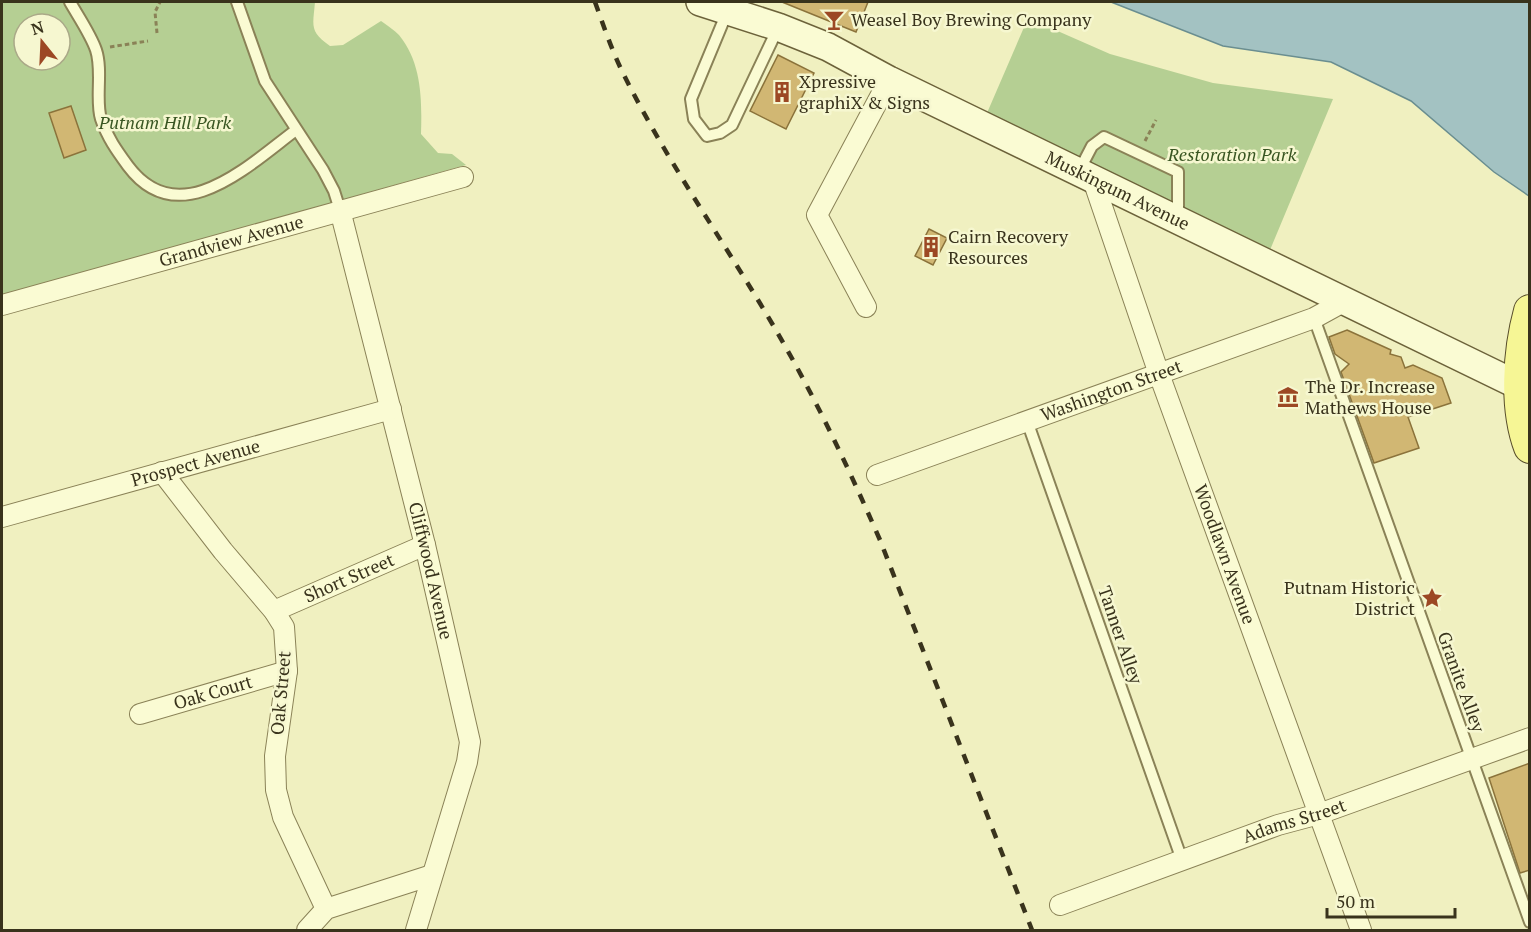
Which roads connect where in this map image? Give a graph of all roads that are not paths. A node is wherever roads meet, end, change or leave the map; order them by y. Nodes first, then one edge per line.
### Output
1 (70, 2) edge
2 (237, 2) edge
3 (700, 2) edge
4 (728, 10) junction
5 (778, 27) junction
6 (889, 80) junction
7 (296, 130) junction
8 (1085, 174) junction
9 (463, 177) dead end
10 (340, 210) junction
11 (1178, 220) junction
12 (1345, 302) junction
13 (2, 305) edge
14 (866, 307) dead end
15 (1530, 311) edge
16 (1314, 318) junction
17 (1159, 374) junction
18 (1525, 388) edge
19 (391, 409) junction
20 (1027, 421) junction
21 (1530, 447) edge
22 (162, 472) junction
23 (877, 475) dead end
24 (2, 517) edge
25 (425, 545) junction
26 (274, 611) junction
27 (287, 671) junction
28 (140, 714) dead end
29 (1530, 738) edge
30 (1471, 759) junction
31 (1320, 814) junction
32 (1182, 860) junction
33 (432, 875) junction
34 (1060, 905) dead end
35 (326, 909) junction
36 (1530, 922) edge
37 (307, 930) edge
38 (416, 930) edge
39 (1361, 930) edge

1 - 7 lane
2 - 7 lane
3 - 4 street, Muskingum Avenue
4 - 5 street, Muskingum Avenue
4 - 5 lane
5 - 6 street, Muskingum Avenue
6 - 8 street, Muskingum Avenue
6 - 14 street
7 - 10 lane
8 - 11 street, Muskingum Avenue
8 - 11 lane
8 - 17 street, Woodlawn Avenue
9 - 10 street, Grandview Avenue
10 - 13 street, Grandview Avenue
10 - 19 street, Cliffwood Avenue
11 - 12 street, Muskingum Avenue
12 - 16 street, Washington Street
12 - 18 street, Muskingum Avenue
15 - 18 main road
16 - 17 street, Washington Street
16 - 30 lane, Granite Alley
17 - 20 street, Washington Street
17 - 31 street, Woodlawn Avenue
18 - 21 main road
19 - 22 street, Prospect Avenue
19 - 25 street, Cliffwood Avenue
20 - 23 street, Washington Street
20 - 32 lane, Tanner Alley
22 - 24 street, Prospect Avenue
22 - 26 street, Oak Street
25 - 26 street, Short Street
25 - 33 street, Cliffwood Avenue
26 - 27 street, Oak Street
27 - 28 street, Oak Court
27 - 35 street, Oak Street
29 - 30 street, Adams Street
30 - 31 street, Adams Street
30 - 36 lane, Granite Alley
31 - 32 street, Adams Street
31 - 39 street, Woodlawn Avenue
32 - 34 street, Adams Street
33 - 35 street
33 - 38 street, Cliffwood Avenue
35 - 37 street

